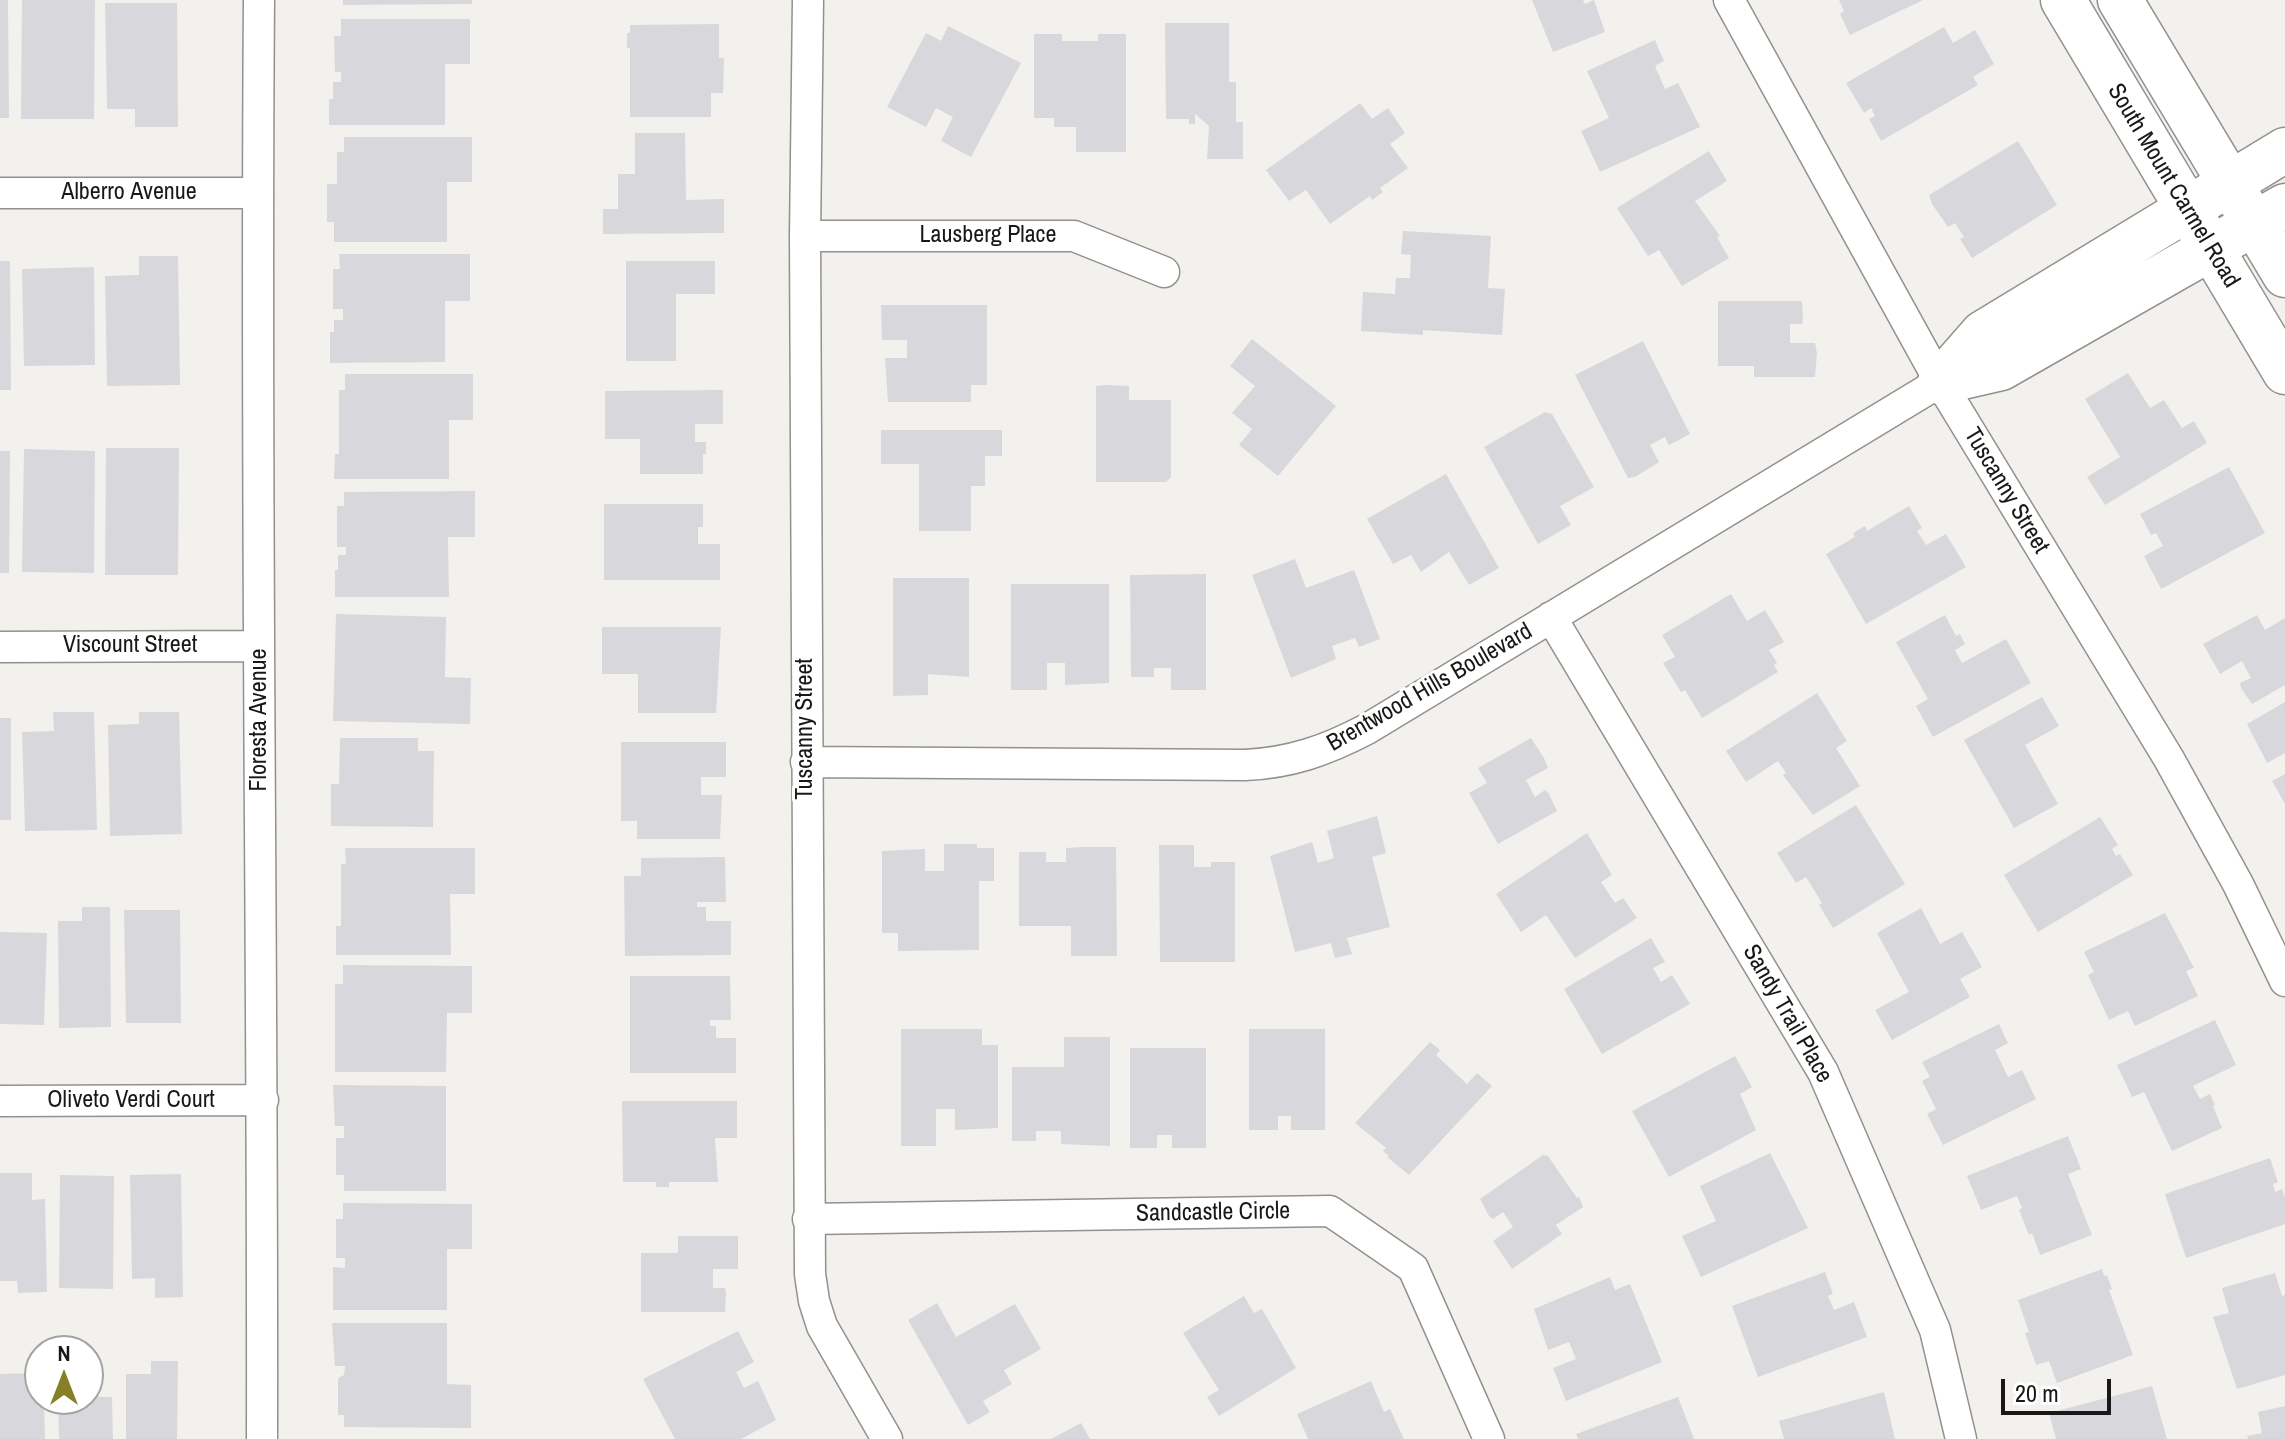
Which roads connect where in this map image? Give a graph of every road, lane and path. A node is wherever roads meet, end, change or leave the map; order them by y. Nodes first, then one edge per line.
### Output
1 (259, 0) edge
2 (808, 0) edge
3 (1729, 0) edge
4 (2063, 0) edge
5 (2120, 0) edge
6 (2285, 150) edge
7 (2229, 184) junction
8 (0, 193) edge
9 (257, 193) junction
10 (2186, 209) junction
11 (2269, 215) edge
12 (805, 236) junction
13 (2210, 248) junction
14 (1164, 272) dead end
15 (2285, 275) edge
16 (2285, 372) edge
17 (1940, 382) junction
18 (1551, 617) junction
19 (259, 646) junction
20 (0, 647) edge
21 (806, 762) junction
22 (2285, 981) edge
23 (263, 1100) junction
24 (0, 1101) edge
25 (808, 1219) junction
26 (262, 1439) edge
27 (887, 1439) edge
28 (1489, 1439) edge
29 (1961, 1439) edge

1 - 9 street, Floresta Avenue
2 - 12 street, Tuscanny Street
3 - 17 street, Tuscanny Street
4 - 10 street, South Mount Carmel Road
5 - 7 street, South Mount Carmel Road
6 - 7 street, Brentwood Hills Boulevard
7 - 10 street, Brentwood Hills Boulevard
7 - 11 street, South Mount Carmel Road
8 - 9 street, Alberro Avenue
9 - 19 street, Floresta Avenue
10 - 13 street, South Mount Carmel Road
10 - 17 street, Brentwood Hills Boulevard
11 - 13 street, Brentwood Hills Boulevard
11 - 15 street, South Mount Carmel Road
12 - 14 street, Lausberg Place
12 - 21 street, Tuscanny Street
13 - 16 street, South Mount Carmel Road
13 - 17 street, Brentwood Hills Boulevard
17 - 18 street, Brentwood Hills Boulevard
17 - 22 street, Tuscanny Street
18 - 21 street, Brentwood Hills Boulevard
18 - 29 street, Sandy Trail Place
19 - 20 street, Viscount Street
19 - 23 street, Floresta Avenue
21 - 25 street, Tuscanny Street
23 - 24 street, Oliveto Verdi Court
23 - 26 street, Floresta Avenue
25 - 27 street, Tuscanny Street
25 - 28 street, Sandcastle Circle

